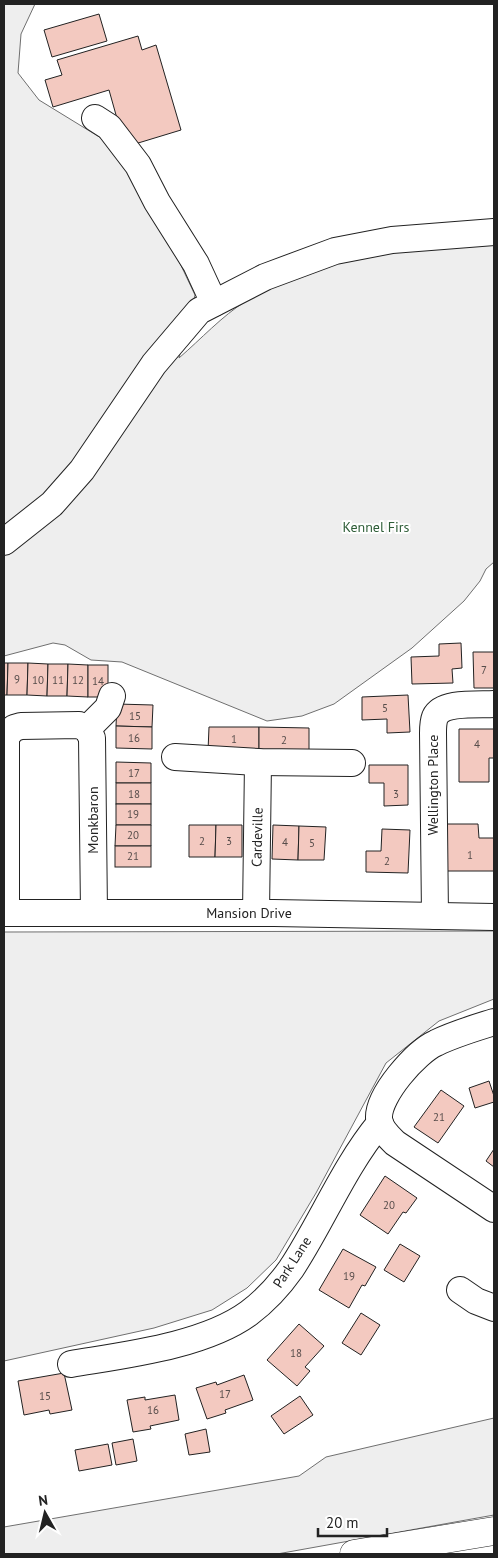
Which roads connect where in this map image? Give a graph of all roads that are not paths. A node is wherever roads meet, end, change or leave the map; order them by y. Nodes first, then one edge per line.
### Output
1 (95, 118) dead end
2 (494, 232) edge
3 (214, 303) junction
4 (4, 542) edge
5 (112, 696) dead end
6 (494, 704) edge
7 (87, 729) junction
8 (6, 730) edge
9 (175, 758) dead end
10 (258, 762) junction
11 (352, 763) dead end
12 (5, 912) edge
13 (94, 912) junction
14 (256, 913) junction
15 (435, 916) junction
16 (494, 917) edge
17 (494, 1022) edge
18 (380, 1123) junction
19 (494, 1209) edge
20 (460, 1290) dead end
21 (494, 1308) edge
22 (71, 1364) dead end
23 (494, 1531) edge
24 (354, 1554) edge

1 - 3 street
2 - 3 street
3 - 4 street
5 - 7 street
6 - 15 street, Wellington Place
7 - 8 street
7 - 13 street, Monkbaron
8 - 12 street
9 - 10 street
10 - 11 street
10 - 14 street, Cardeville
12 - 13 street, Mansion Drive
13 - 14 street, Mansion Drive
14 - 15 street, Mansion Drive
15 - 16 street, Mansion Drive
17 - 18 street, Park Lane
18 - 19 street
18 - 22 street, Park Lane
20 - 21 street
23 - 24 main road

